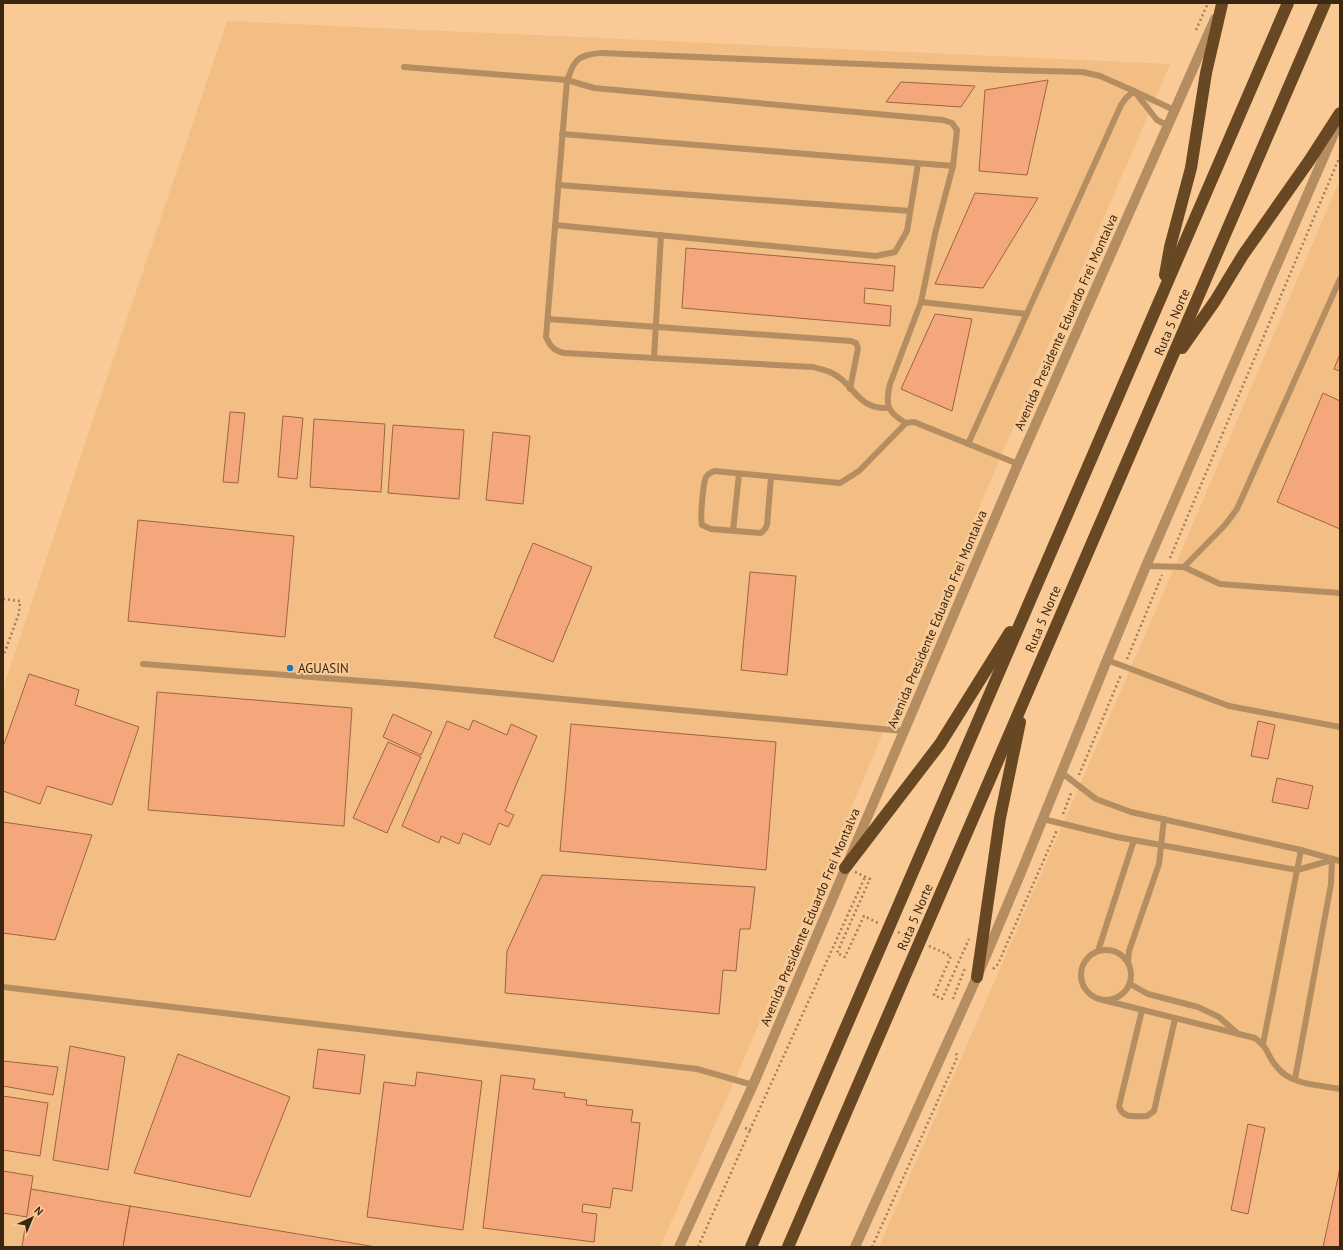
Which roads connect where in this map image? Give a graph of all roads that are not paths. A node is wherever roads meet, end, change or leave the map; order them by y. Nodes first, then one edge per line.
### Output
1 (1288, 3) edge
2 (1325, 3) edge
3 (1222, 4) edge
4 (404, 67) dead end
5 (567, 80) junction
6 (1134, 91) junction
7 (1174, 110) junction
8 (1340, 113) edge
9 (1340, 120) edge
10 (1168, 126) junction
11 (562, 134) junction
12 (918, 164) junction
13 (952, 166) junction
14 (558, 185) junction
15 (910, 212) junction
16 (555, 224) junction
17 (661, 235) junction
18 (1340, 279) edge
19 (1161, 296) junction
20 (921, 302) junction
21 (1027, 314) junction
22 (548, 319) junction
23 (656, 326) junction
24 (654, 358) junction
25 (1169, 364) junction
26 (850, 389) junction
27 (889, 408) junction
28 (906, 423) junction
29 (968, 444) junction
30 (1018, 464) junction
31 (739, 474) junction
32 (771, 477) junction
33 (733, 531) junction
34 (1146, 566) junction
35 (1184, 567) junction
36 (1340, 593) edge
37 (1028, 604) junction
38 (1106, 660) junction
39 (143, 664) dead end
40 (1026, 696) junction
41 (1340, 727) edge
42 (903, 731) junction
43 (1062, 773) junction
44 (1043, 819) junction
45 (1164, 819) junction
46 (1134, 840) junction
47 (1161, 846) junction
48 (1301, 850) junction
49 (1332, 860) junction
50 (1340, 861) edge
51 (845, 868) junction
52 (1298, 870) junction
53 (1098, 951) junction
54 (1128, 962) junction
55 (977, 977) junction
56 (1130, 984) junction
57 (3, 987) edge
58 (1103, 1000) junction
59 (1142, 1010) junction
60 (1175, 1019) junction
61 (1239, 1035) junction
62 (1263, 1044) junction
63 (1294, 1079) junction
64 (753, 1085) junction
65 (1340, 1089) edge
66 (680, 1247) edge
67 (751, 1247) edge
68 (788, 1247) edge
69 (855, 1247) edge

1 - 19 highway, Ruta 5 Norte
2 - 25 highway, Ruta 5 Norte
3 - 7 street, Avenida Presidente Eduardo Frei Montalva
3 - 19 highway
4 - 5 lane
5 - 6 lane
5 - 11 lane
5 - 13 lane
6 - 7 lane
6 - 10 lane
6 - 21 lane
7 - 10 street, Avenida Presidente Eduardo Frei Montalva
8 - 25 highway
9 - 34 street
10 - 30 street, Avenida Presidente Eduardo Frei Montalva
11 - 12 lane
11 - 14 lane
12 - 13 lane
12 - 15 lane
13 - 20 lane
14 - 15 lane
14 - 16 lane
15 - 17 lane
16 - 17 lane
16 - 22 lane
17 - 23 lane
18 - 35 lane
19 - 37 highway, Ruta 5 Norte
20 - 21 lane
20 - 27 lane
21 - 29 lane
22 - 23 lane
22 - 24 lane
23 - 24 lane
23 - 26 lane
24 - 26 lane
25 - 40 highway, Ruta 5 Norte
26 - 27 lane
27 - 28 lane
28 - 29 lane
28 - 32 lane
29 - 30 lane
30 - 42 street, Avenida Presidente Eduardo Frei Montalva
31 - 32 lane
31 - 33 lane
31 - 33 lane
32 - 33 lane
34 - 35 lane
34 - 38 street
35 - 36 lane
37 - 51 highway
37 - 67 highway, Ruta 5 Norte
38 - 41 lane
38 - 43 street
39 - 42 lane
40 - 55 highway
40 - 68 highway, Ruta 5 Norte
42 - 51 street, Avenida Presidente Eduardo Frei Montalva
43 - 44 street
43 - 45 lane
44 - 46 lane
44 - 55 street
45 - 47 lane
45 - 48 lane
46 - 47 lane
46 - 53 lane
47 - 52 lane
47 - 54 lane
48 - 49 lane
48 - 52 lane
49 - 50 lane
49 - 52 lane
49 - 63 lane
51 - 64 street, Avenida Presidente Eduardo Frei Montalva
52 - 62 lane
53 - 54 lane
53 - 58 lane
54 - 56 lane
55 - 69 street
56 - 58 lane
56 - 61 lane
57 - 64 lane
58 - 59 lane
59 - 60 lane
59 - 60 lane
60 - 61 lane
61 - 62 lane
62 - 63 lane
63 - 65 lane
64 - 66 street, Avenida Presidente Eduardo Frei Montalva

